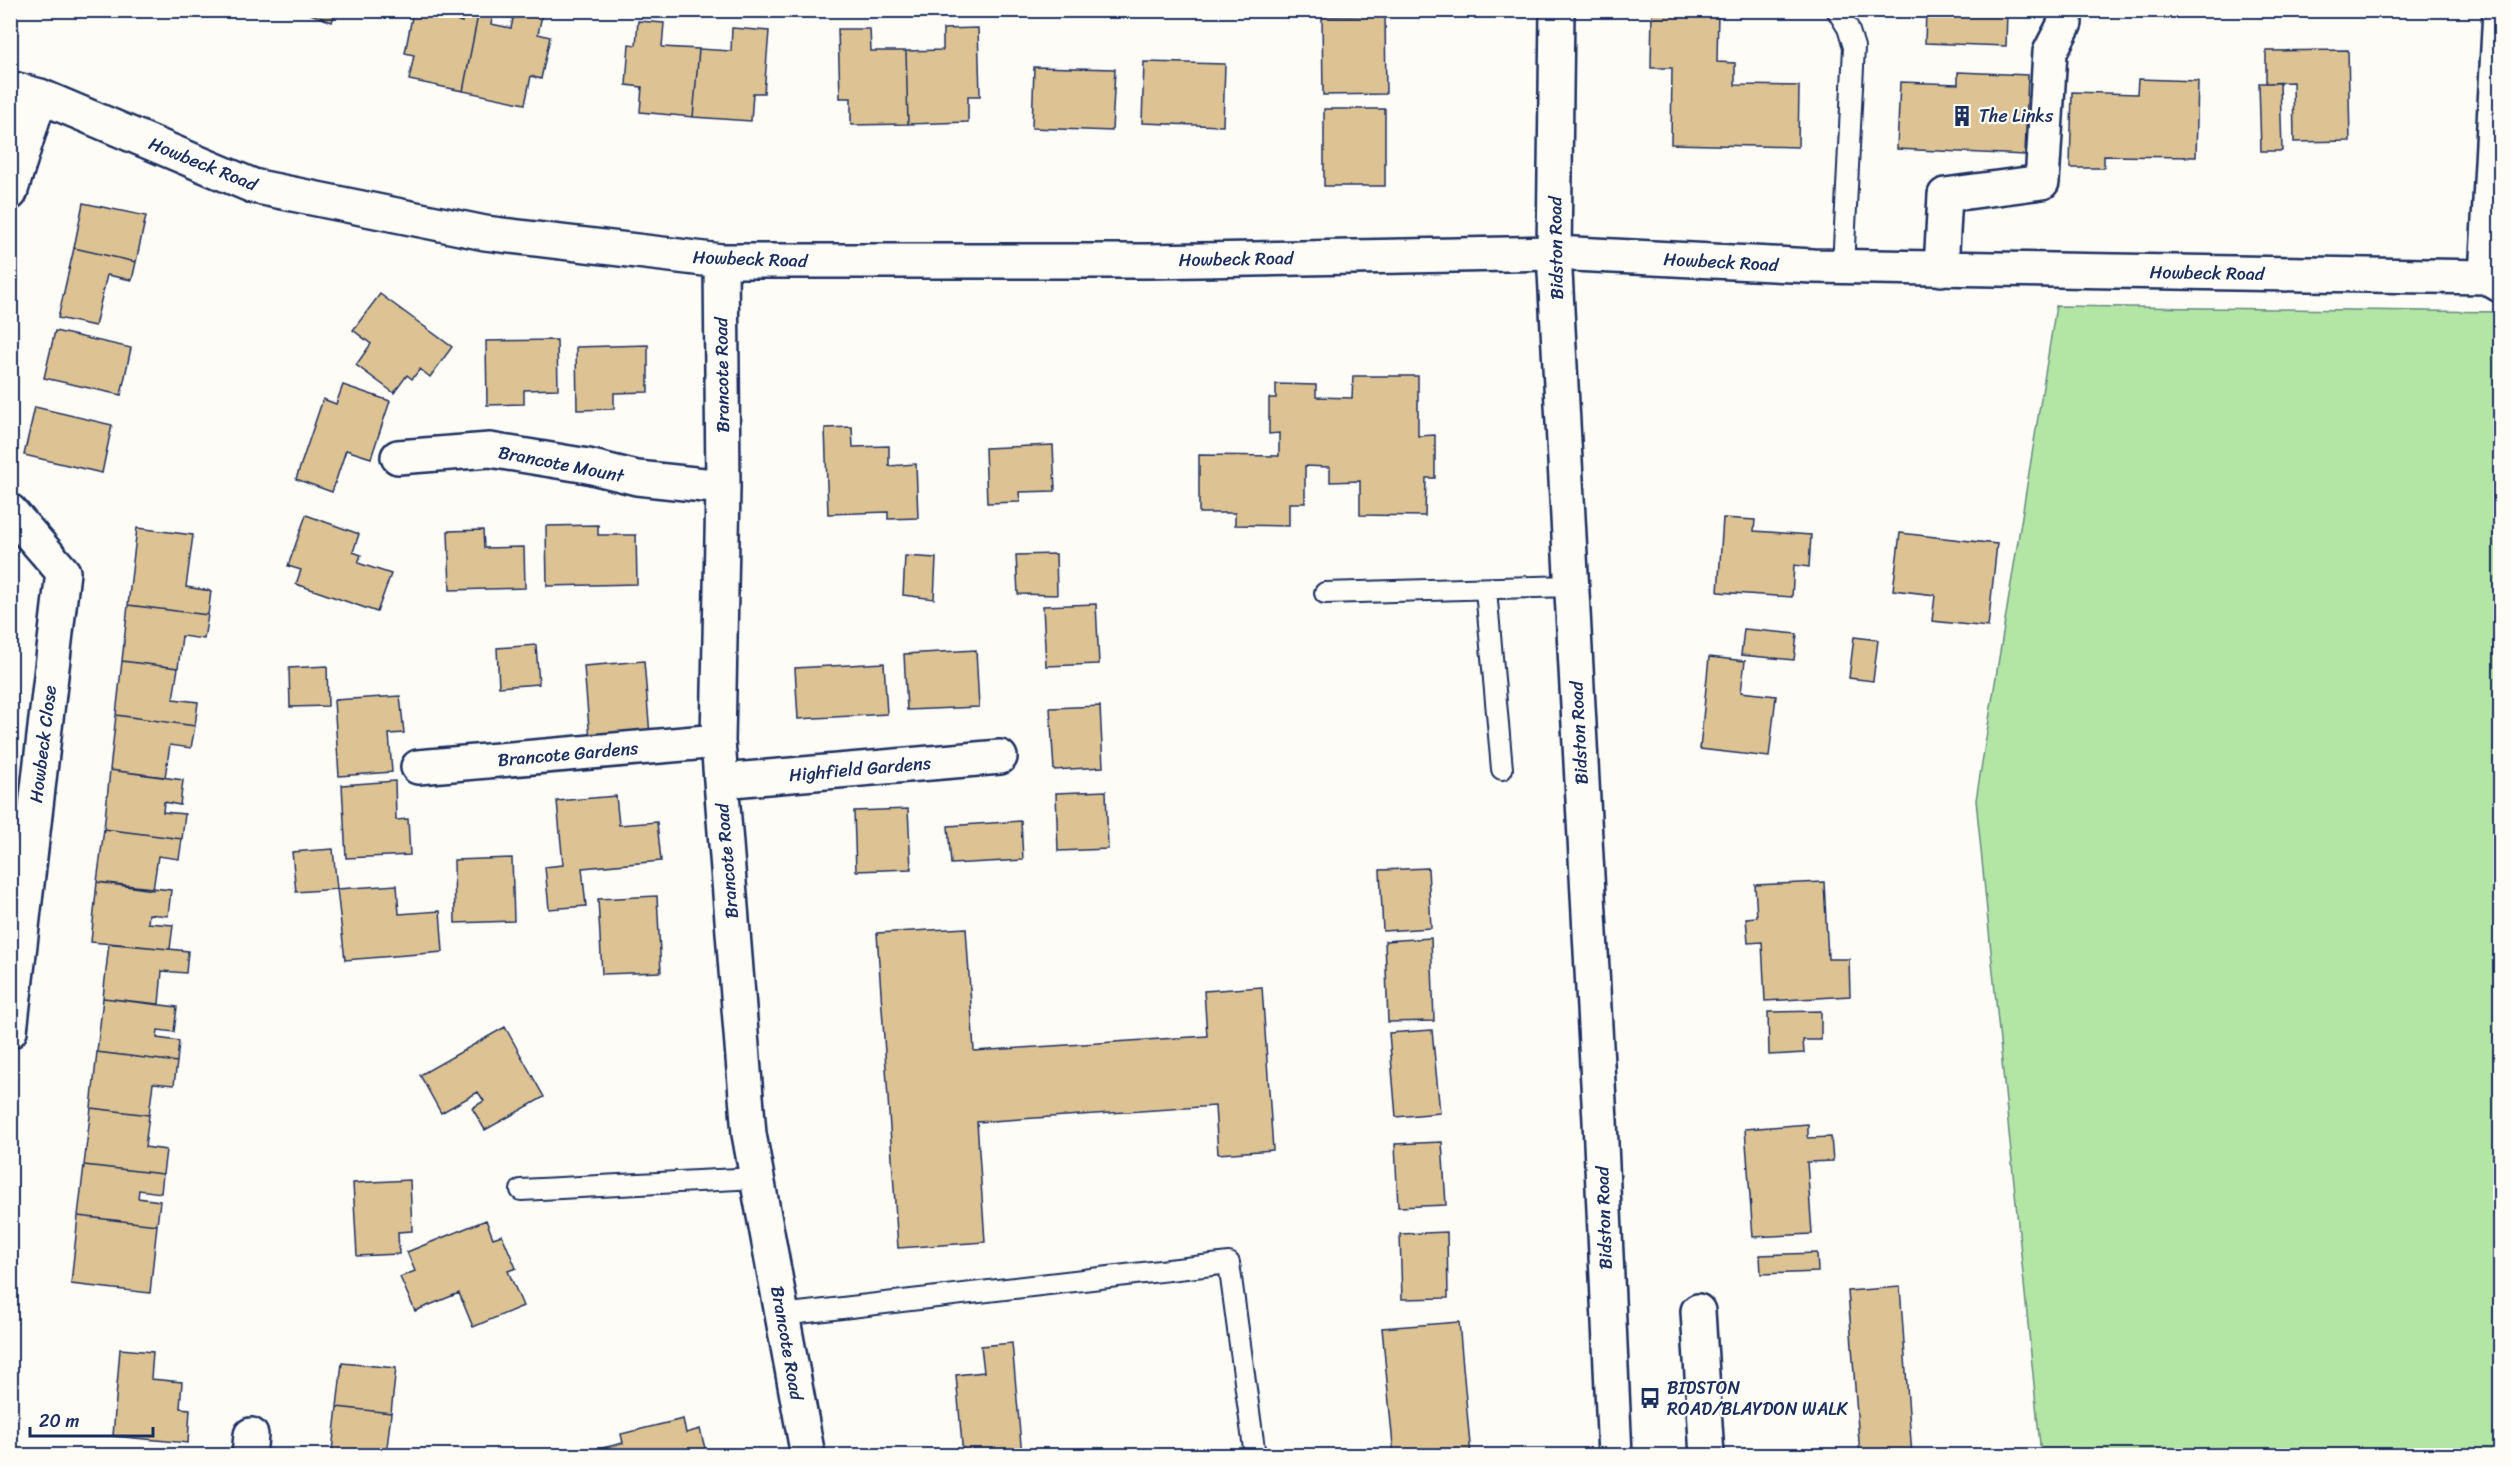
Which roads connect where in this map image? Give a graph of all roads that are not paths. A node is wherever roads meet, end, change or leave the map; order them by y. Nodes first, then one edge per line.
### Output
1 (1557, 10) edge
2 (1838, 10) edge
3 (2064, 10) edge
4 (2500, 10) edge
5 (2499, 62) edge
6 (25, 92) edge
7 (10, 193) edge
8 (1554, 254) junction
9 (721, 261) junction
10 (1843, 267) junction
11 (1941, 269) junction
12 (2493, 281) edge
13 (398, 457) dead end
14 (723, 487) junction
15 (10, 511) edge
16 (1572, 586) junction
17 (1485, 590) junction
18 (1325, 593) dead end
19 (718, 741) junction
20 (1000, 757) dead end
21 (418, 767) dead end
22 (1502, 769) dead end
23 (721, 781) junction
24 (10, 1031) edge
25 (757, 1178) junction
26 (522, 1190) dead end
27 (1698, 1311) dead end
28 (782, 1315) junction
29 (808, 1455) edge
30 (1255, 1455) edge
31 (1615, 1455) edge
32 (1707, 1455) edge

1 - 8 street, Bidston Road
2 - 10 lane
3 - 11 street
4 - 5 street
5 - 12 street
6 - 7 street
6 - 9 street, Howbeck Road
8 - 9 street, Howbeck Road
8 - 10 street, Howbeck Road
8 - 16 street, Bidston Road
9 - 14 street, Brancote Road
10 - 11 street, Howbeck Road
11 - 12 street, Howbeck Road
13 - 14 street, Brancote Mount
14 - 19 street, Brancote Road
15 - 24 street, Howbeck Close
16 - 17 lane
16 - 31 street, Bidston Road
17 - 18 lane
17 - 22 lane
19 - 21 street, Brancote Gardens
19 - 23 street, Brancote Road
20 - 23 street, Highfield Gardens
23 - 25 street, Brancote Road
25 - 26 lane
25 - 28 street, Brancote Road
27 - 32 street
28 - 29 street, Brancote Road
28 - 30 lane

